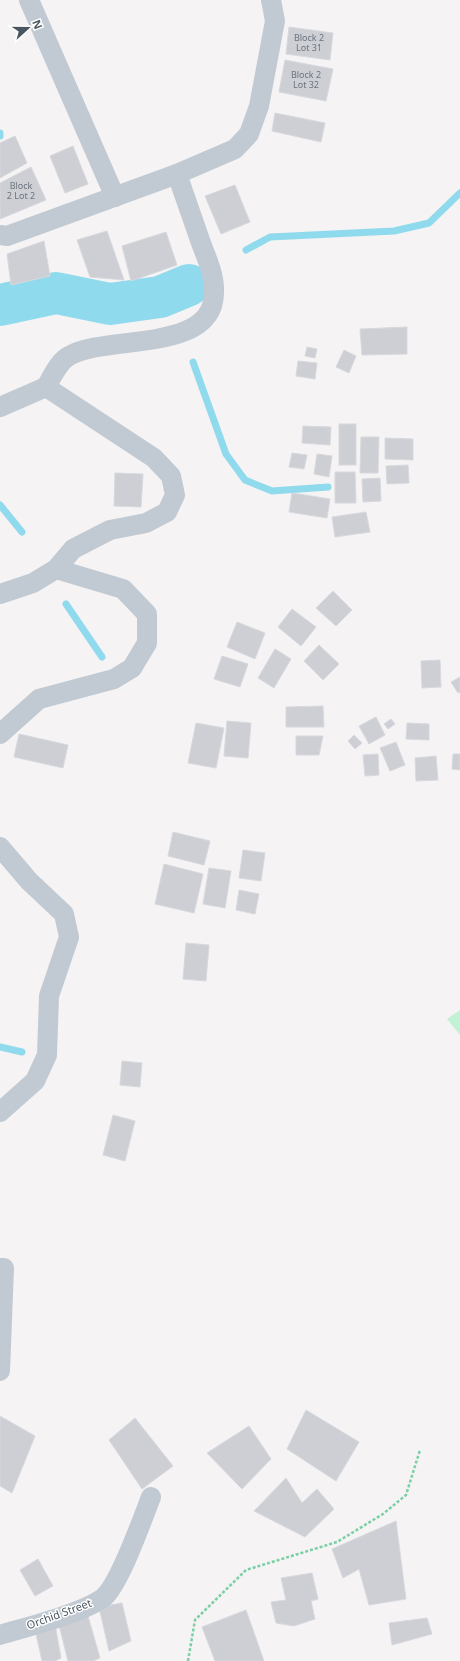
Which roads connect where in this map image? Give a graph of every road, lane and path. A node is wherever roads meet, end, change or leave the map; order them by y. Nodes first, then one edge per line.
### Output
1 (29, 0) edge
2 (271, 0) edge
3 (177, 174) junction
4 (115, 197) junction
5 (0, 235) edge
6 (46, 387) junction
7 (0, 407) edge
8 (56, 569) junction
9 (0, 594) edge
10 (0, 734) edge
11 (0, 847) edge
12 (0, 1112) edge
13 (0, 1268) edge
14 (0, 1371) edge
15 (420, 1450) dead end
16 (152, 1498) dead end
17 (0, 1635) edge
18 (188, 1661) edge

1 - 4 street
2 - 3 street
3 - 4 street
3 - 6 street
4 - 5 street
6 - 7 street
6 - 8 street
8 - 9 street
8 - 10 street
11 - 12 street
13 - 14 street
15 - 18 path
16 - 17 street, Orchid Street

